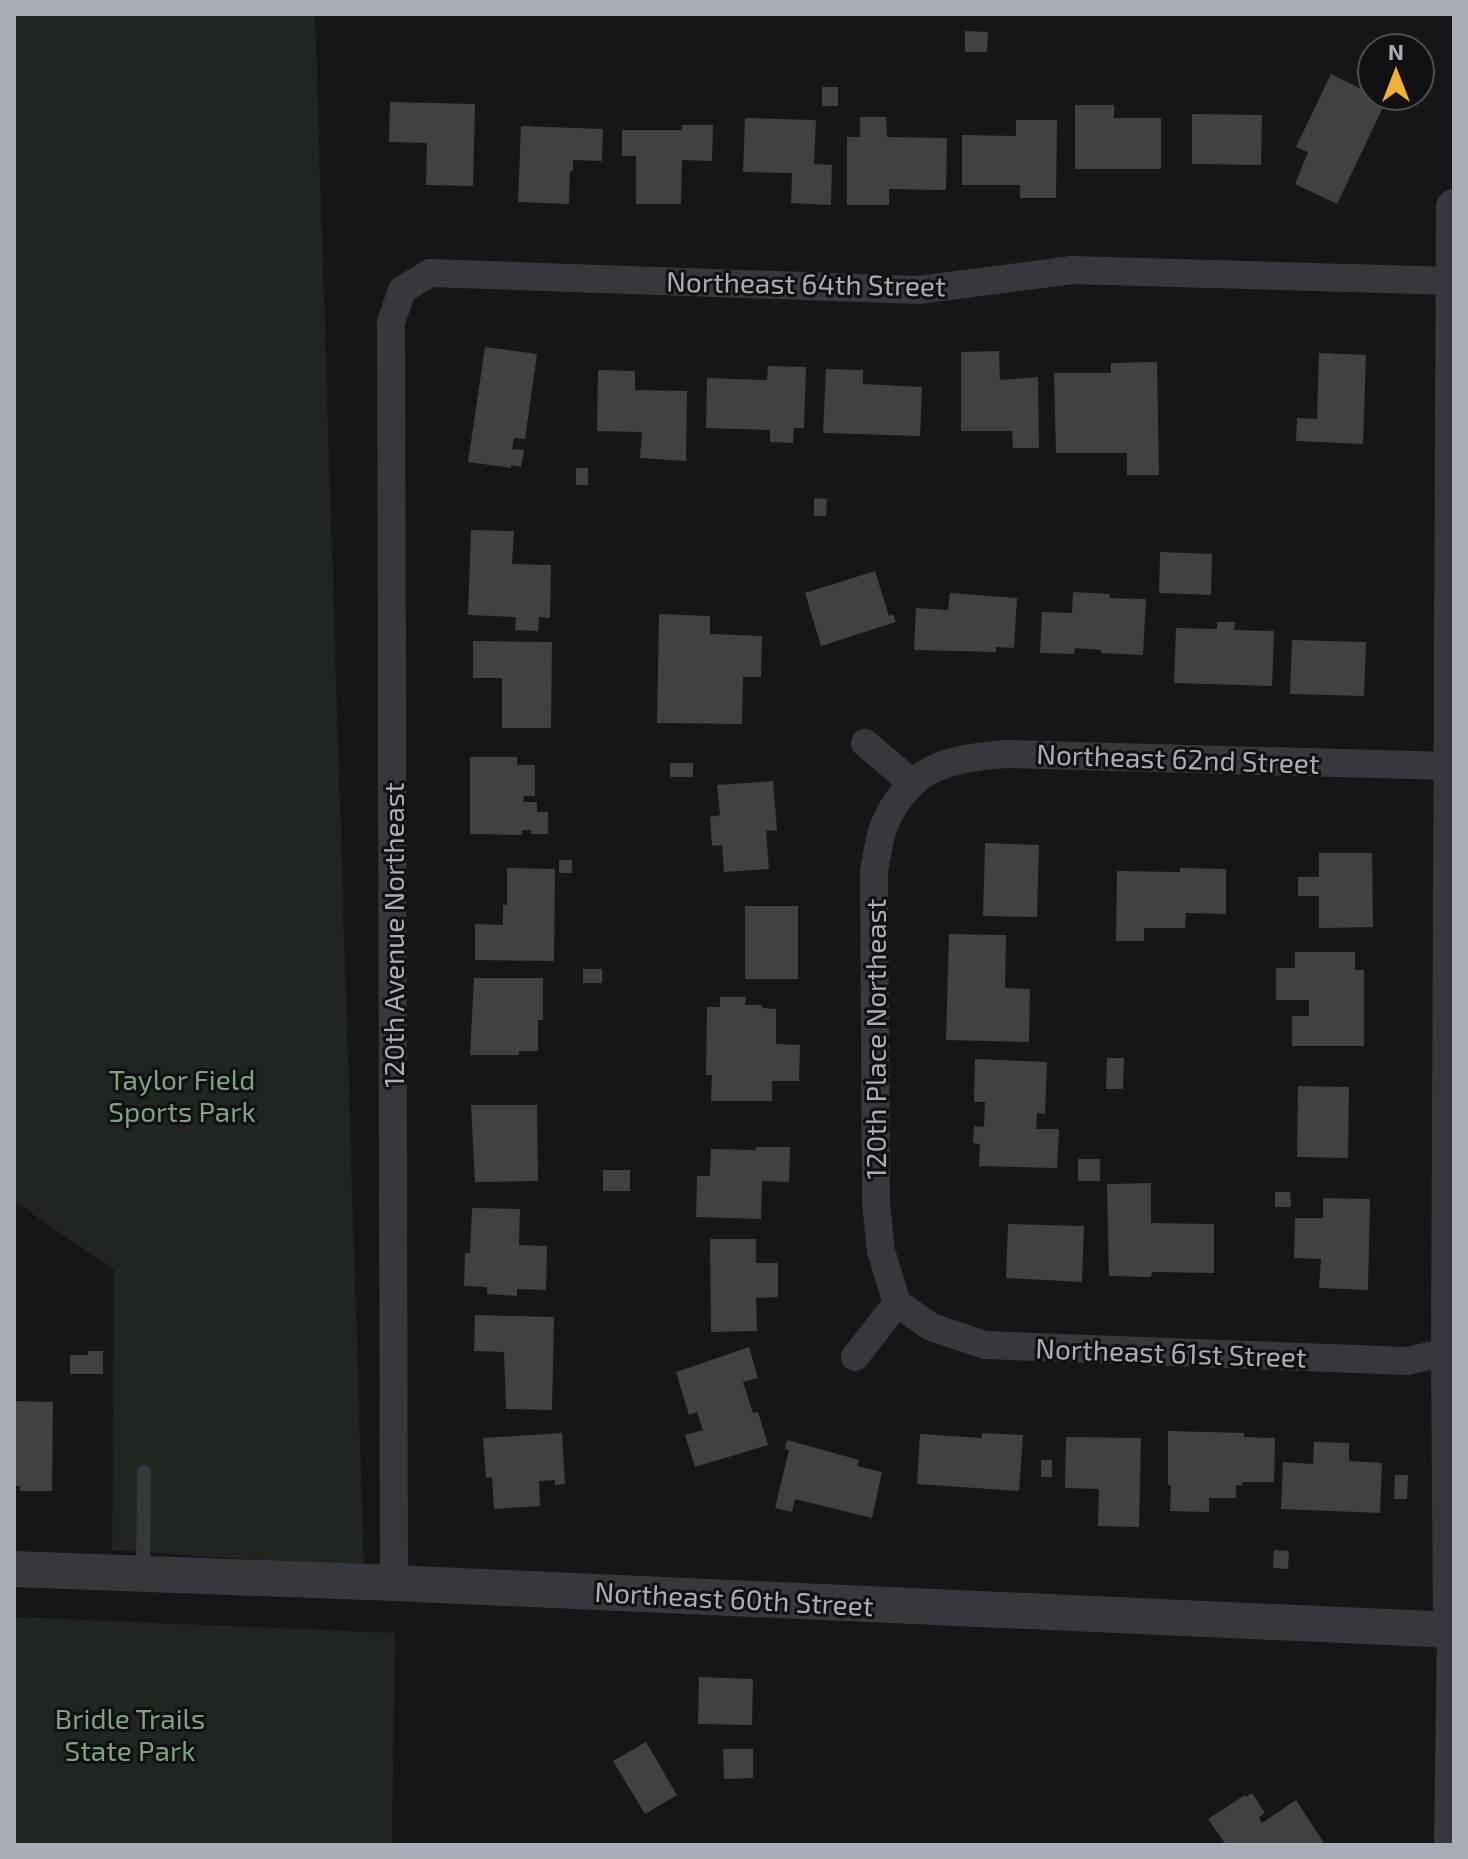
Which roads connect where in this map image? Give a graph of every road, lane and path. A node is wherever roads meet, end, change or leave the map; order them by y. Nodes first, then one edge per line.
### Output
1 (1454, 207) edge
2 (1454, 281) edge
3 (402, 290) joint
4 (865, 743) dead end
5 (1451, 766) junction
6 (911, 782) junction
7 (1453, 862) edge
8 (897, 1303) junction
9 (1451, 1350) edge
10 (855, 1357) dead end
11 (144, 1472) dead end
12 (14, 1569) edge
13 (143, 1575) junction
14 (394, 1583) junction
15 (1452, 1630) edge
16 (1448, 1845) edge

1 - 2 street
2 - 3 street, Northeast 64th Street
2 - 5 street
3 - 14 street, 120th Avenue Northeast
4 - 6 street
5 - 6 street, Northeast 62nd Street
5 - 7 street
6 - 8 street, 120th Place Northeast
7 - 9 street
8 - 9 street, Northeast 61st Street
8 - 10 street
9 - 15 street
11 - 13 lane
12 - 13 street, Northeast 60th Street
13 - 14 street, Northeast 60th Street
14 - 15 street, Northeast 60th Street
15 - 16 street

